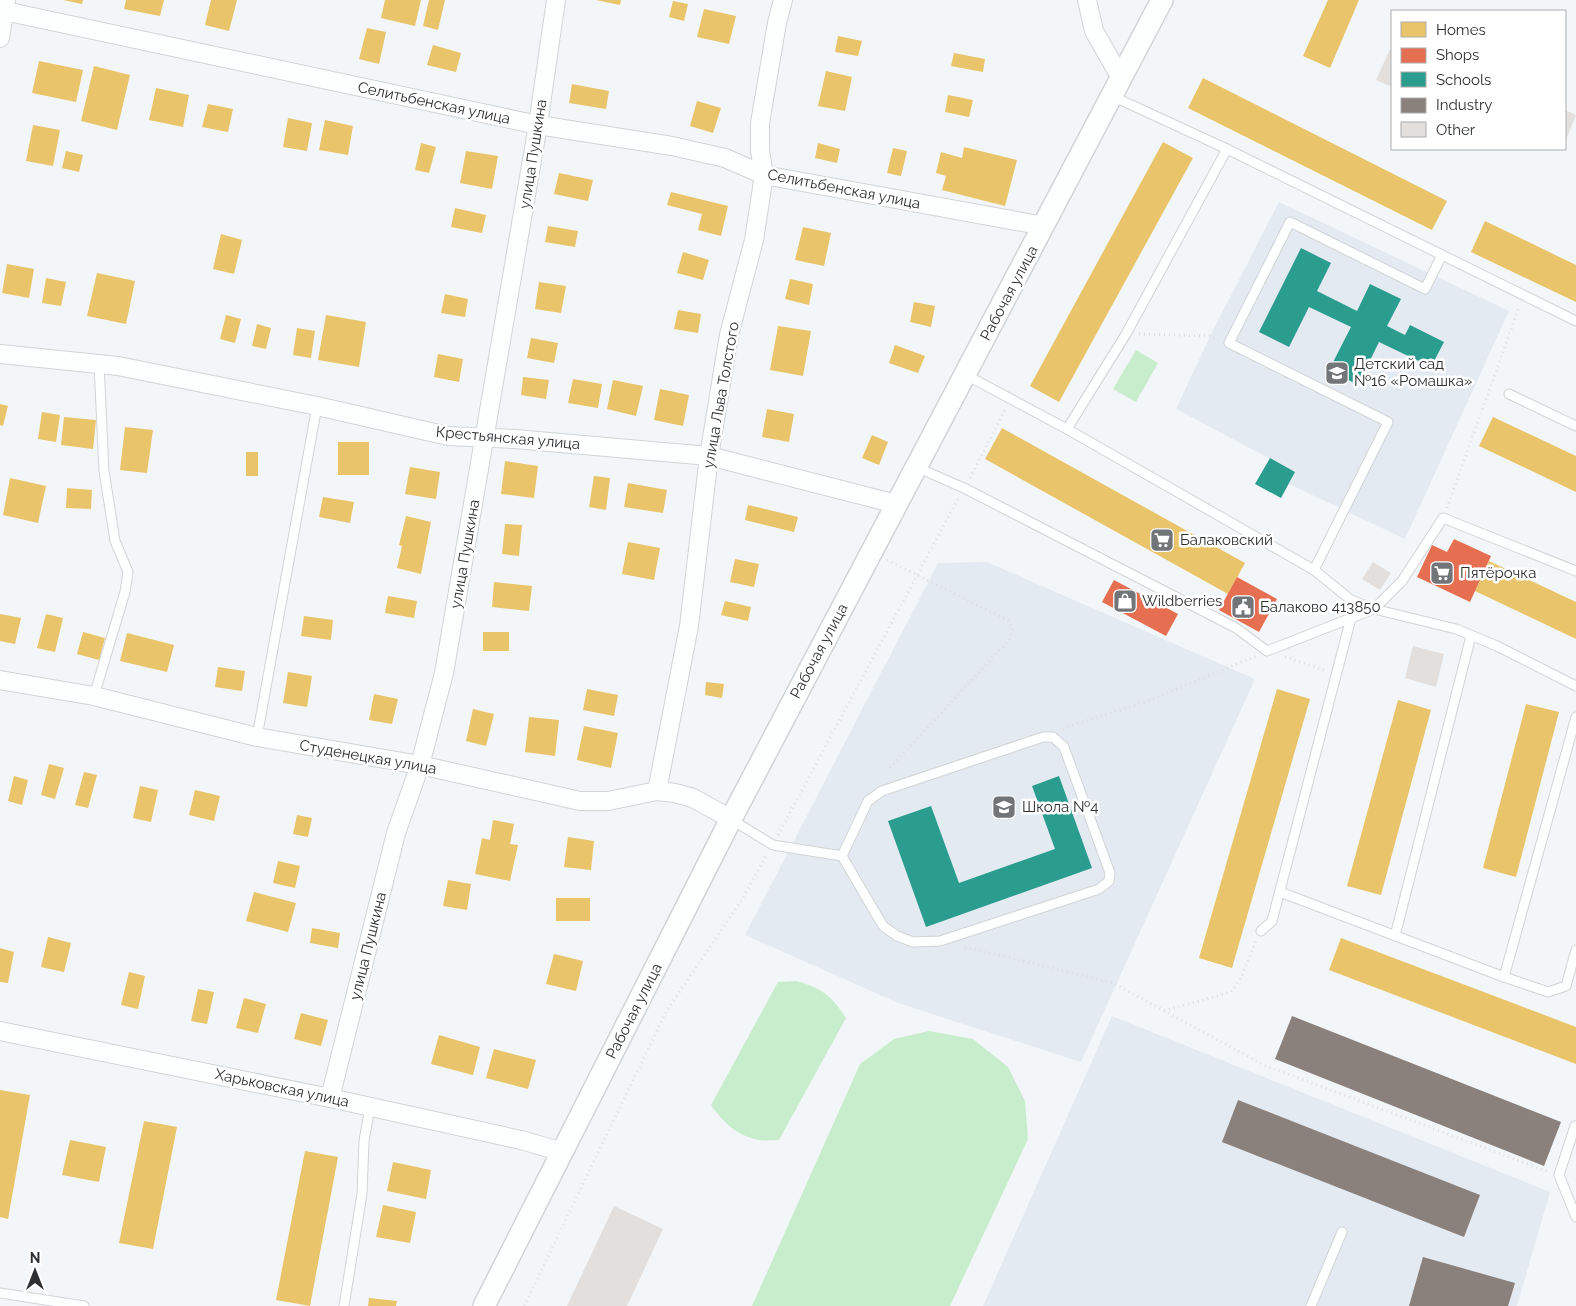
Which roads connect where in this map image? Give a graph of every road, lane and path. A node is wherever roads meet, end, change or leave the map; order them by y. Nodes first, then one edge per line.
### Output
1 (783, 0) edge
2 (1088, 0) edge
3 (1162, 0) edge
4 (554, 2) edge
5 (3, 7) edge
6 (0, 38) edge
7 (1117, 87) junction
8 (538, 125) junction
9 (1226, 149) junction
10 (764, 175) junction
11 (1044, 226) junction
12 (1442, 255) junction
13 (1524, 296) junction
14 (1576, 322) edge
15 (1126, 334) junction
16 (1229, 343) junction
17 (0, 354) edge
18 (99, 364) junction
19 (966, 375) junction
20 (1509, 394) dead end
21 (317, 406) junction
22 (1576, 426) edge
23 (1067, 429) junction
24 (484, 439) junction
25 (709, 456) junction
26 (916, 467) junction
27 (896, 504) junction
28 (1443, 518) junction
29 (871, 552) junction
30 (1314, 570) junction
31 (1576, 571) edge
32 (1374, 609) junction
33 (1351, 618) junction
34 (1471, 636) junction
35 (1267, 652) junction
36 (1336, 675) junction
37 (0, 680) edge
38 (1576, 686) edge
39 (94, 696) junction
40 (1576, 716) edge
41 (257, 737) junction
42 (1053, 738) junction
43 (420, 765) junction
44 (889, 769) dead end
45 (657, 791) junction
46 (732, 820) junction
47 (842, 856) junction
48 (1280, 892) junction
49 (1261, 931) joint
50 (1395, 936) junction
51 (940, 941) junction
52 (1576, 950) edge
53 (1504, 977) junction
54 (1164, 1011) junction
55 (0, 1032) edge
56 (330, 1098) junction
57 (370, 1107) junction
58 (1575, 1126) dead end
59 (563, 1152) junction
60 (1559, 1175) junction
61 (1576, 1217) edge
62 (1342, 1232) dead end
63 (0, 1292) edge
64 (84, 1306) edge
65 (344, 1306) edge
66 (484, 1306) edge
67 (1311, 1306) edge

1 - 10 street, улица Льва Толстого
2 - 7 street
3 - 7 street, Рабочая улица
4 - 8 street, улица Пушкина
5 - 6 street
5 - 8 street, Селитьбенская улица
7 - 9 lane
7 - 11 street, Рабочая улица
8 - 10 street, Селитьбенская улица
8 - 24 street, улица Пушкина
9 - 12 lane
9 - 15 lane
10 - 11 street, Селитьбенская улица
10 - 25 street, улица Льва Толстого
11 - 19 street, Рабочая улица
12 - 13 lane
12 - 16 lane
13 - 14 lane
13 - 28 path
15 - 16 path
15 - 23 lane
16 - 30 lane
17 - 18 street, Крестьянская улица
18 - 21 street, Крестьянская улица
18 - 39 lane
19 - 23 lane
19 - 26 street, Рабочая улица
20 - 22 lane
21 - 24 street, Крестьянская улица
21 - 41 lane
23 - 30 lane
24 - 25 street, Крестьянская улица
24 - 43 street, улица Пушкина
25 - 27 street, Крестьянская улица
25 - 45 street, улица Льва Толстого
26 - 27 street, Рабочая улица
26 - 35 lane
27 - 29 street, Рабочая улица
28 - 31 lane
28 - 32 lane
29 - 44 path
29 - 46 street, Рабочая улица
30 - 32 lane
32 - 33 lane
32 - 34 lane
33 - 35 lane
33 - 36 lane
34 - 38 lane
34 - 50 lane
35 - 36 path
35 - 42 path
36 - 48 lane
37 - 39 street, Студенецкая улица
39 - 41 street, Студенецкая улица
40 - 53 lane
41 - 43 street, Студенецкая улица
42 - 47 lane
42 - 51 lane
43 - 45 street, Студенецкая улица
43 - 56 street, улица Пушкина
45 - 46 street, Студенецкая улица
46 - 47 lane
46 - 59 street, Рабочая улица
47 - 51 lane
48 - 49 lane
48 - 50 lane
49 - 54 path
50 - 53 lane
51 - 54 path
52 - 53 lane
54 - 60 path
55 - 56 street, Харьковская улица
56 - 57 street, Харьковская улица
57 - 59 street, Харьковская улица
57 - 65 lane
58 - 60 lane
59 - 66 street, Рабочая улица
60 - 61 lane
62 - 67 lane
63 - 64 lane

